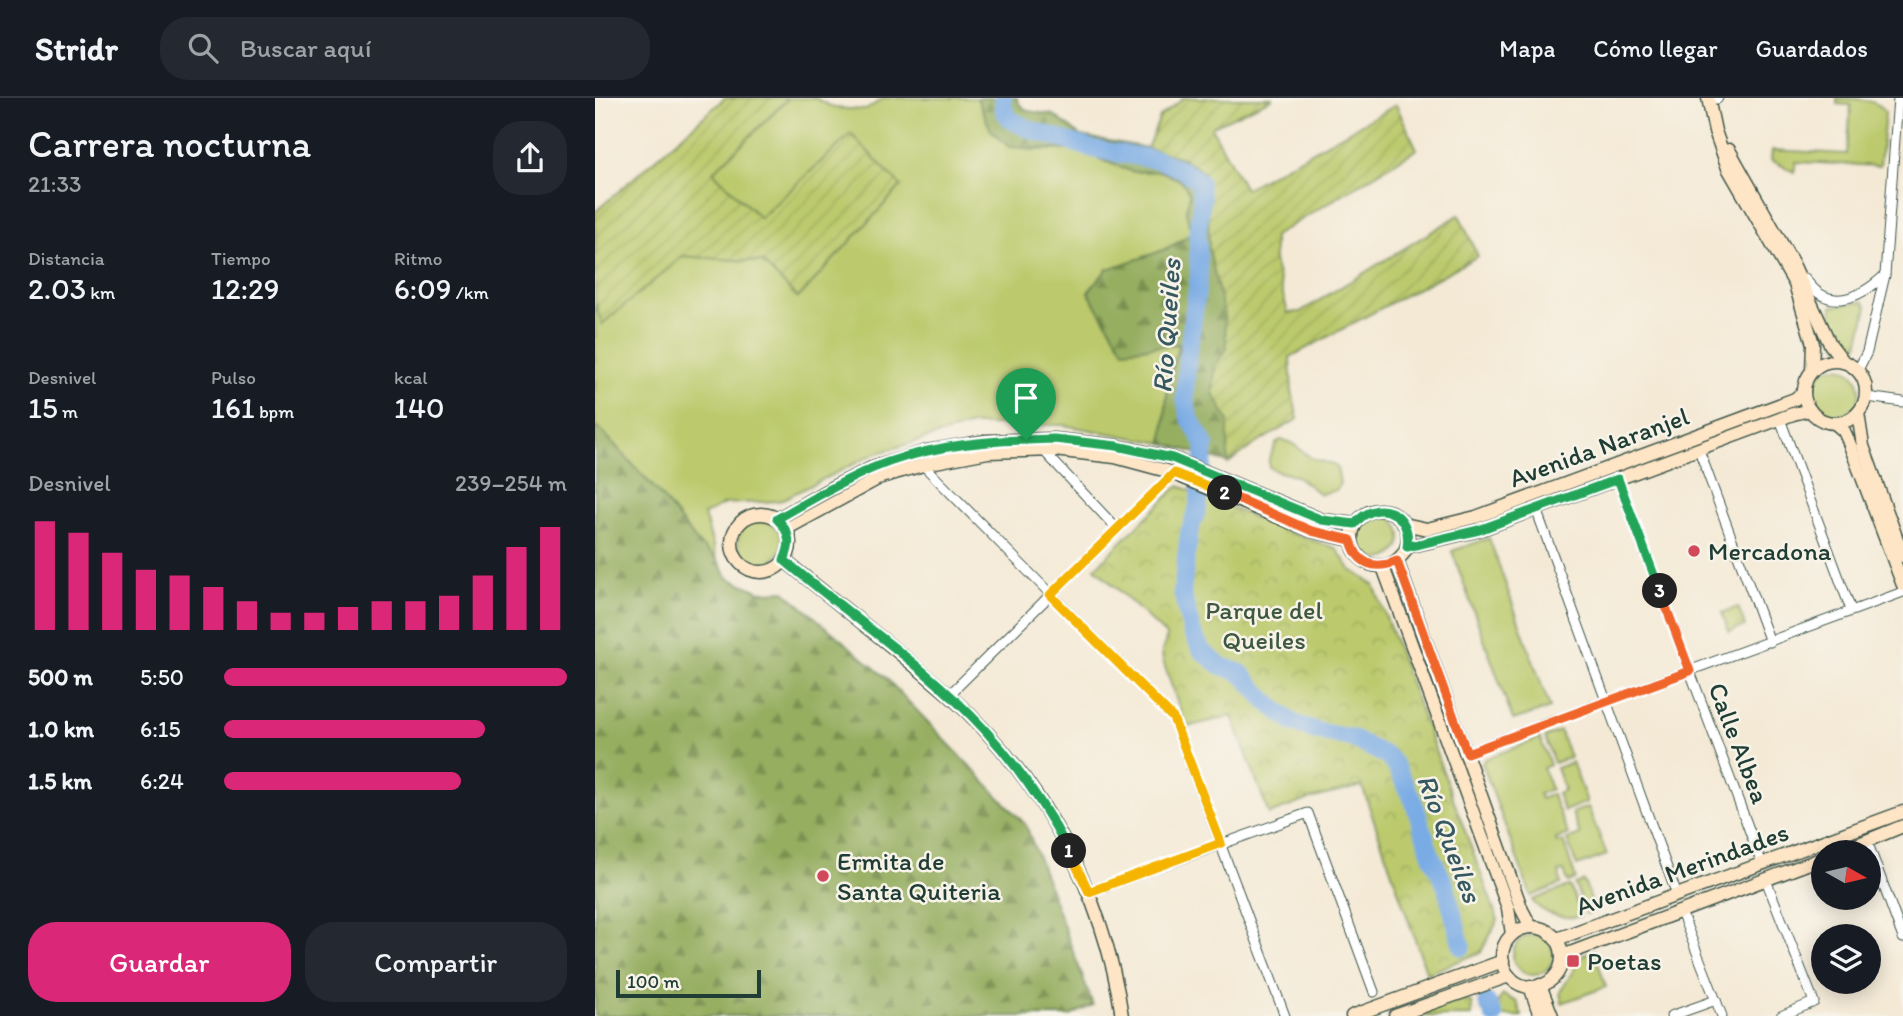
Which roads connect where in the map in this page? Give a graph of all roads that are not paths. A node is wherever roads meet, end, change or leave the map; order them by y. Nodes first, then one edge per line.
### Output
1 (1715, 98) edge
2 (1898, 98) edge
3 (1793, 264) junction
4 (1885, 275) junction
5 (1843, 361) junction
6 (1812, 370) junction
7 (1858, 370) junction
8 (1804, 391) junction
9 (1867, 397) junction
10 (1903, 402) edge
11 (1810, 410) junction
12 (1858, 413) junction
13 (1780, 419) junction
14 (1836, 424) junction
15 (1042, 450) junction
16 (1699, 450) junction
17 (923, 465) junction
18 (1174, 473) junction
19 (1618, 479) junction
20 (1222, 485) junction
21 (1536, 509) junction
22 (782, 524) junction
23 (1355, 524) junction
24 (1404, 524) junction
25 (1117, 529) junction
26 (1351, 540) junction
27 (1407, 547) junction
28 (1903, 556) edge
29 (1397, 561) junction
30 (781, 563) junction
31 (1383, 567) junction
32 (1903, 586) edge
33 (1903, 592) edge
34 (1050, 595) junction
35 (1851, 610) junction
36 (1770, 642) junction
37 (1690, 671) junction
38 (949, 695) junction
39 (1606, 701) junction
40 (1467, 753) junction
41 (1903, 812) edge
42 (1903, 826) edge
43 (1869, 840) edge
44 (1221, 843) junction
45 (1811, 863) edge
46 (1762, 864) junction
47 (1881, 879) edge
48 (1766, 880) junction
49 (1089, 892) junction
50 (1677, 895) junction
51 (1681, 912) junction
52 (1531, 927) junction
53 (1512, 934) junction
54 (1903, 938) edge
55 (1556, 939) junction
56 (1562, 956) junction
57 (1503, 961) junction
58 (1509, 976) junction
59 (1535, 986) junction
60 (1374, 992) dead end
61 (1716, 1000) junction
62 (1120, 1016) edge
63 (1285, 1016) edge
64 (1352, 1016) edge
65 (1395, 1016) edge
66 (1540, 1016) edge
67 (1552, 1016) edge
68 (1671, 1016) edge
69 (1722, 1016) edge
70 (1781, 1016) edge

1 - 3 street
1 - 6 street
2 - 4 street
3 - 4 street
3 - 5 street
4 - 7 street
5 - 6 street
5 - 7 street
6 - 8 street
7 - 9 street
8 - 11 street
8 - 24 street, Avenida Naranjel
9 - 10 street
9 - 12 street
11 - 13 street, Avenida Naranjel
11 - 14 street
12 - 14 street
12 - 28 street
13 - 16 street, Avenida Naranjel
13 - 35 street
14 - 32 street
15 - 17 street
15 - 18 street
15 - 25 street
16 - 19 street, Avenida Naranjel
16 - 36 street
17 - 22 street
17 - 34 street
18 - 20 street
18 - 25 street
19 - 21 street, Avenida Naranjel
19 - 37 street, Calle Albea
20 - 22 street
20 - 23 street
20 - 26 street
21 - 27 street, Avenida Naranjel
21 - 39 street
22 - 30 street
22 - 30 street
23 - 24 street
23 - 26 street
24 - 27 street
25 - 34 street
26 - 31 street
27 - 29 street
29 - 31 street
29 - 40 street
30 - 38 street
30 - 62 street
31 - 53 street
33 - 35 street
34 - 38 street
34 - 44 street
35 - 36 street
36 - 37 street
37 - 39 street
37 - 46 street, Calle Albea
38 - 49 street
39 - 40 street
39 - 50 street
40 - 52 street
41 - 46 street, Avenida Merindades
42 - 43 street
44 - 49 street
44 - 60 street
44 - 63 street
45 - 48 street, Avenida Merindades
46 - 50 street, Avenida Merindades
47 - 54 street
48 - 51 street, Avenida Merindades
48 - 70 street
49 - 62 street
50 - 55 street, Avenida Merindades
51 - 56 street, Avenida Merindades
51 - 61 street
52 - 53 street
52 - 55 street
53 - 57 street
55 - 56 street
56 - 59 street
57 - 58 street
57 - 64 street
58 - 59 street
58 - 65 street
59 - 66 street
59 - 67 street
61 - 68 street
61 - 69 street

